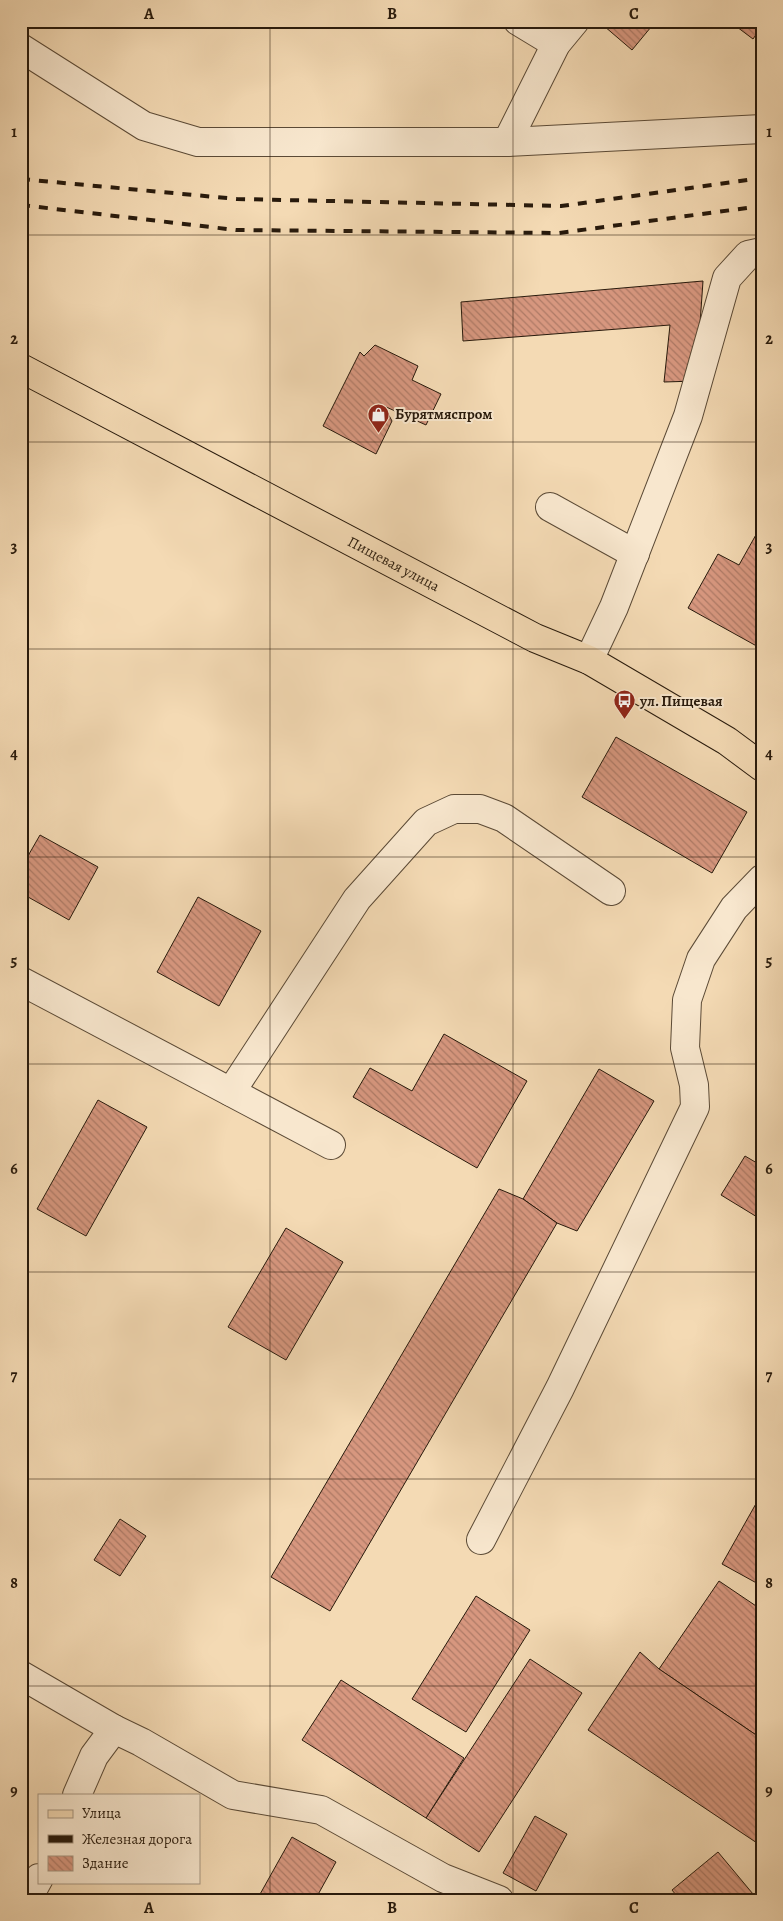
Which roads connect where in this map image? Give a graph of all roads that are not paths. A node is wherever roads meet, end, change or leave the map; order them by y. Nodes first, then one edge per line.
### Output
1 (518, 21) edge
2 (575, 21) edge
3 (556, 44) junction
4 (21, 48) edge
5 (762, 128) edge
6 (507, 142) junction
7 (762, 252) edge
8 (21, 368) edge
9 (550, 507) dead end
10 (635, 554) junction
11 (589, 660) junction
12 (762, 767) edge
13 (758, 890) edge
14 (611, 891) dead end
15 (21, 981) edge
16 (231, 1092) junction
17 (331, 1145) dead end
18 (481, 1540) dead end
19 (21, 1675) edge
20 (114, 1729) junction
21 (78, 1794) edge
22 (38, 1880) edge
23 (27, 1900) edge
24 (499, 1900) edge

1 - 3 street
2 - 3 street
3 - 6 street
4 - 6 street
5 - 6 street
7 - 10 street
8 - 11 main road, Пищевая улица
9 - 10 street
10 - 11 street
11 - 12 main road, Пищевая улица
13 - 18 street
14 - 16 street
15 - 16 street
16 - 17 street
19 - 20 street
20 - 21 street
20 - 24 street
22 - 23 street

